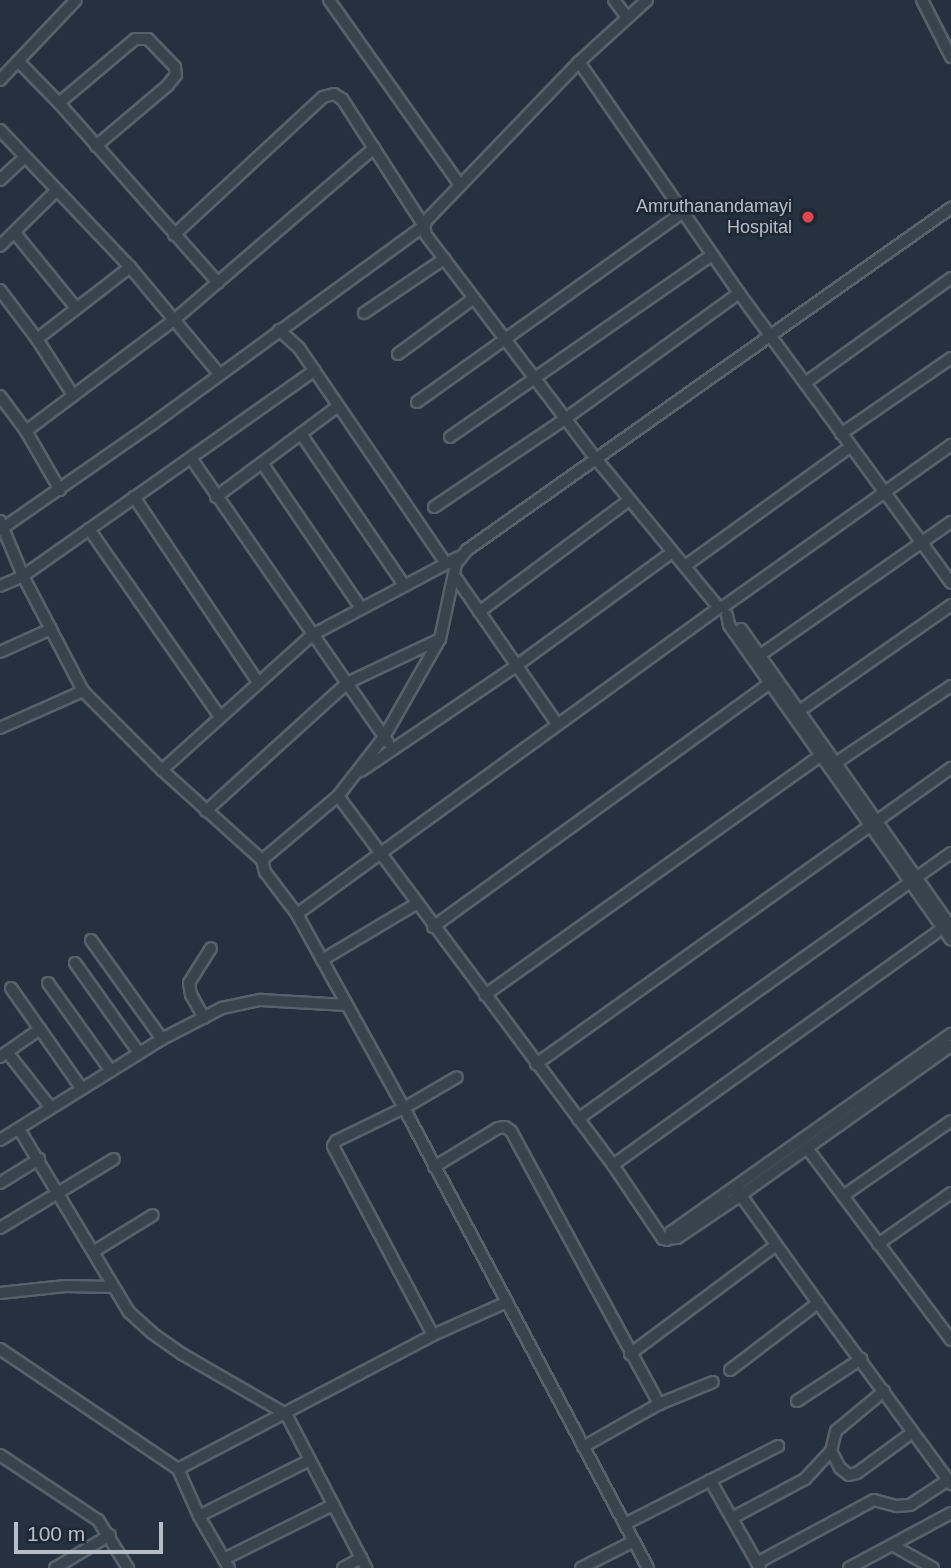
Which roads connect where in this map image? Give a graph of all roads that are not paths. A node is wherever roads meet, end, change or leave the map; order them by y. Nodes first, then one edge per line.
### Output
1 (76, 0) edge
2 (329, 0) edge
3 (614, 0) edge
4 (647, 0) edge
5 (922, 0) edge
6 (627, 18) junction
7 (951, 57) edge
8 (18, 61) junction
9 (579, 62) junction
10 (0, 80) edge
11 (59, 103) junction
12 (0, 130) edge
13 (96, 146) junction
14 (374, 148) junction
15 (24, 157) junction
16 (0, 180) edge
17 (460, 186) junction
18 (57, 190) junction
19 (951, 208) edge
20 (682, 213) junction
21 (424, 226) junction
22 (15, 233) junction
23 (174, 235) junction
24 (0, 246) edge
25 (712, 254) junction
26 (444, 259) junction
27 (130, 267) junction
28 (951, 278) edge
29 (218, 283) junction
30 (0, 290) edge
31 (739, 293) junction
32 (474, 298) junction
33 (76, 307) junction
34 (364, 313) dead end
35 (174, 320) junction
36 (279, 330) junction
37 (770, 335) junction
38 (37, 338) junction
39 (505, 339) junction
40 (398, 354) dead end
41 (951, 358) edge
42 (315, 370) junction
43 (219, 374) junction
44 (533, 377) junction
45 (805, 383) junction
46 (73, 395) junction
47 (0, 396) edge
48 (417, 402) dead end
49 (338, 406) junction
50 (565, 419) junction
51 (26, 431) junction
52 (301, 434) junction
53 (841, 434) junction
54 (450, 437) dead end
55 (951, 444) edge
56 (850, 447) junction
57 (191, 458) junction
58 (597, 460) junction
59 (262, 463) junction
60 (60, 490) junction
61 (885, 491) junction
62 (134, 497) junction
63 (216, 498) junction
64 (629, 500) junction
65 (434, 507) dead end
66 (951, 522) edge
67 (1, 526) edge
68 (89, 529) junction
69 (920, 543) junction
70 (671, 553) junction
71 (459, 557) junction
72 (445, 562) junction
73 (685, 566) junction
74 (454, 575) junction
75 (23, 576) junction
76 (951, 583) edge
77 (404, 584) junction
78 (0, 586) edge
79 (951, 605) edge
80 (361, 608) junction
81 (723, 610) junction
82 (479, 612) junction
83 (51, 629) junction
84 (312, 635) junction
85 (440, 639) junction
86 (0, 652) edge
87 (757, 658) junction
88 (516, 666) junction
89 (773, 681) junction
90 (258, 682) junction
91 (347, 683) junction
92 (951, 686) edge
93 (83, 691) junction
94 (796, 713) junction
95 (220, 717) junction
96 (557, 724) junction
97 (0, 728) edge
98 (384, 737) junction
99 (394, 749) junction
100 (824, 753) junction
101 (833, 765) junction
102 (951, 768) edge
103 (162, 770) junction
104 (353, 776) junction
105 (338, 796) junction
106 (206, 811) junction
107 (874, 825) junction
108 (380, 851) junction
109 (951, 853) edge
110 (262, 859) junction
111 (913, 880) junction
112 (416, 904) junction
113 (297, 914) junction
114 (948, 925) edge
115 (433, 927) junction
116 (91, 940) dead end
117 (951, 940) edge
118 (211, 948) dead end
119 (321, 960) junction
120 (75, 963) dead end
121 (48, 983) dead end
122 (11, 988) dead end
123 (485, 995) junction
124 (346, 1005) junction
125 (204, 1018) junction
126 (40, 1029) junction
127 (951, 1034) edge
128 (162, 1039) junction
129 (951, 1046) edge
130 (139, 1053) junction
131 (3, 1055) edge
132 (536, 1064) junction
133 (111, 1071) junction
134 (457, 1077) dead end
135 (82, 1089) junction
136 (51, 1108) junction
137 (404, 1108) junction
138 (578, 1119) junction
139 (951, 1121) edge
140 (19, 1129) junction
141 (0, 1140) edge
142 (807, 1148) junction
143 (39, 1159) junction
144 (114, 1159) dead end
145 (613, 1165) junction
146 (434, 1167) junction
147 (0, 1183) edge
148 (738, 1192) junction
149 (951, 1193) edge
150 (60, 1194) junction
151 (843, 1196) junction
152 (153, 1216) dead end
153 (0, 1228) edge
154 (878, 1244) junction
155 (776, 1245) junction
156 (93, 1252) junction
157 (113, 1287) junction
158 (0, 1293) edge
159 (507, 1302) junction
160 (818, 1303) junction
161 (433, 1335) junction
162 (951, 1339) edge
163 (0, 1349) edge
164 (630, 1354) junction
165 (861, 1359) junction
166 (730, 1370) dead end
167 (713, 1381) dead end
168 (884, 1391) junction
169 (797, 1401) dead end
170 (659, 1404) junction
171 (286, 1414) junction
172 (913, 1432) junction
173 (778, 1446) dead end
174 (583, 1447) junction
175 (831, 1451) junction
176 (0, 1455) edge
177 (310, 1460) junction
178 (178, 1469) junction
179 (710, 1480) junction
180 (949, 1482) edge
181 (333, 1505) junction
182 (951, 1513) edge
183 (199, 1516) junction
184 (732, 1518) junction
185 (625, 1524) junction
186 (110, 1535) junction
187 (634, 1541) junction
188 (892, 1545) junction
189 (364, 1563) edge
190 (227, 1564) edge
191 (758, 1565) edge
192 (55, 1568) edge
193 (128, 1568) edge
194 (343, 1568) edge
195 (580, 1568) edge
196 (648, 1568) edge
197 (849, 1568) edge
198 (933, 1568) edge

1 - 8 street
2 - 17 street
3 - 6 street
4 - 6 street
5 - 7 street
6 - 9 street
8 - 10 street
8 - 11 street
9 - 17 street
9 - 20 street
11 - 13 street
11 - 13 street
12 - 15 street
13 - 23 street
14 - 21 street
14 - 23 street
14 - 29 street
15 - 16 street
15 - 18 street
17 - 21 street
18 - 22 street
18 - 27 street
19 - 37 street
20 - 25 street
20 - 39 street
21 - 26 street
21 - 36 street
22 - 24 street
22 - 33 street
23 - 29 street
25 - 31 street
25 - 44 street
26 - 32 street
26 - 34 street
27 - 33 street
27 - 35 street
28 - 45 street
29 - 35 street
30 - 38 street
31 - 37 street
31 - 50 street
32 - 39 street
32 - 40 street
33 - 38 street
35 - 43 street
35 - 46 street
36 - 42 street
36 - 43 street
37 - 45 street
37 - 58 street
38 - 46 street
39 - 44 street
39 - 48 street
41 - 53 street
42 - 49 street
42 - 57 street
43 - 60 street
44 - 50 street
44 - 54 street
45 - 53 street
46 - 51 street
47 - 51 street
49 - 52 street
49 - 72 street
50 - 58 street
50 - 65 street
51 - 60 street
52 - 59 street
52 - 77 street
53 - 56 street
55 - 61 street
56 - 61 street
56 - 73 street
57 - 62 street
57 - 63 street
58 - 64 street
58 - 71 street
59 - 63 street
59 - 80 street
60 - 67 street
61 - 69 street
61 - 81 street
62 - 68 street
62 - 90 street
63 - 84 street
64 - 70 street
64 - 82 street
66 - 69 street
67 - 75 street
68 - 75 street
68 - 95 street
69 - 76 street
69 - 87 street
70 - 73 street
70 - 88 street
71 - 72 street
71 - 74 street
72 - 77 street
73 - 81 street
74 - 82 street
74 - 85 street
75 - 78 street
75 - 83 street
77 - 80 street
79 - 94 street
80 - 84 street
81 - 87 street
81 - 96 street
82 - 88 street
83 - 86 street
83 - 93 street
84 - 90 street
84 - 91 street
85 - 91 street
85 - 98 street
87 - 89 street
88 - 96 street
88 - 99 street
89 - 94 street
89 - 115 street
90 - 95 street
91 - 98 street
91 - 106 street
92 - 101 street
93 - 97 street
93 - 103 street
94 - 100 street
95 - 103 street
96 - 108 street
98 - 99 street
98 - 104 street
99 - 104 street
100 - 101 street
100 - 123 street
101 - 107 street
102 - 107 street
103 - 106 street
104 - 105 street
105 - 108 street
105 - 110 street
106 - 110 street
107 - 111 street
107 - 132 street
108 - 112 street
108 - 113 street
109 - 111 street
110 - 113 street
111 - 114 street
111 - 138 street
112 - 115 street
112 - 119 street
113 - 119 street
114 - 117 street
114 - 145 street
115 - 123 street
116 - 128 street
118 - 125 street
119 - 124 street
120 - 130 street
121 - 133 street
122 - 126 street
123 - 132 street
124 - 125 street
124 - 137 street
125 - 128 street
126 - 131 street
126 - 135 street
127 - 148 street
128 - 130 street
129 - 142 street
130 - 133 street
131 - 136 street
132 - 138 street
133 - 135 street
134 - 137 street
135 - 136 street
136 - 140 street
137 - 146 street
137 - 161 street
138 - 145 street
139 - 151 street
140 - 141 street
140 - 143 street
142 - 148 street
142 - 151 street
143 - 147 street
143 - 150 street
144 - 150 street
145 - 148 street
146 - 159 street
146 - 164 street
148 - 155 street
149 - 154 street
150 - 153 street
150 - 156 street
151 - 154 street
152 - 156 street
154 - 162 street
155 - 160 street
155 - 164 street
156 - 157 street
157 - 158 street
157 - 171 street
159 - 161 street
159 - 174 street
160 - 165 street
160 - 166 street
161 - 171 street
163 - 178 street
164 - 170 street
165 - 168 street
165 - 169 street
167 - 170 street
168 - 172 street
168 - 175 street
170 - 174 street
171 - 177 street
171 - 178 street
172 - 175 street
172 - 180 street
173 - 179 street
174 - 185 street
175 - 184 street
176 - 186 street
177 - 181 street
177 - 183 street
178 - 183 street
179 - 184 street
179 - 185 street
180 - 191 street
181 - 189 street
181 - 190 street
182 - 188 street
183 - 190 street
184 - 191 street
185 - 187 street
186 - 192 street
186 - 193 street
187 - 195 street
187 - 196 street
188 - 197 street
188 - 198 street
189 - 194 street

